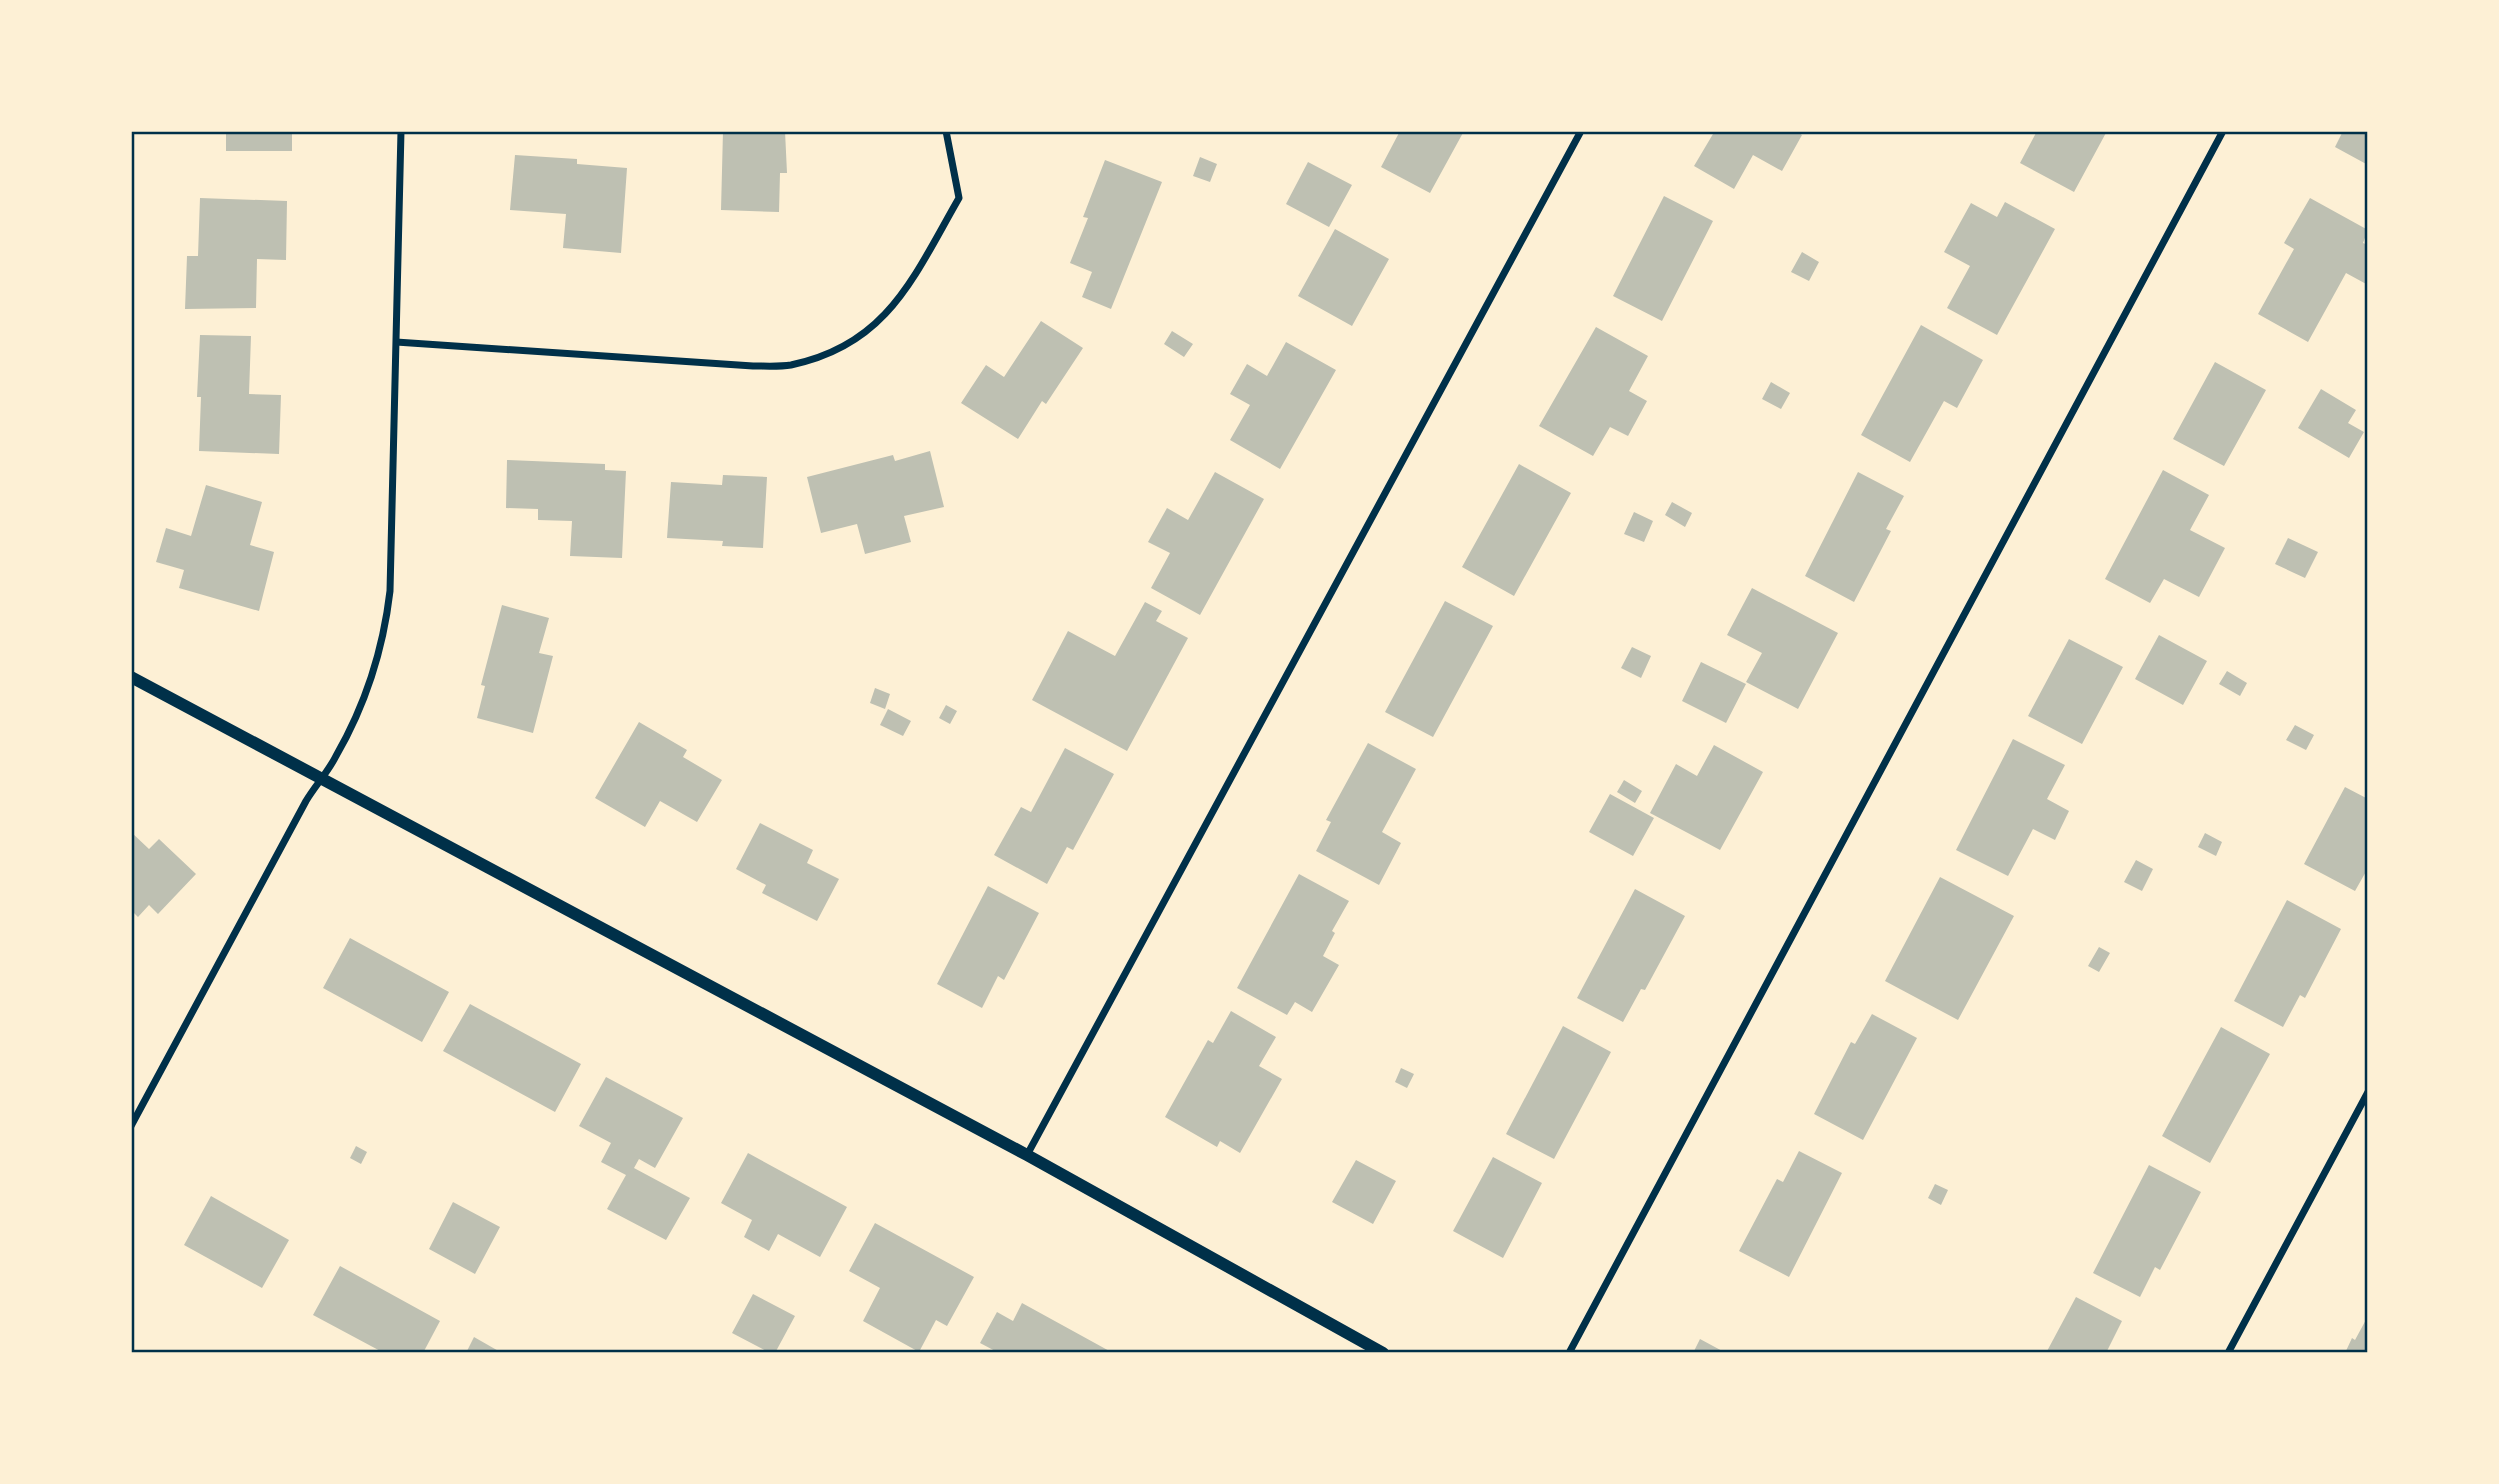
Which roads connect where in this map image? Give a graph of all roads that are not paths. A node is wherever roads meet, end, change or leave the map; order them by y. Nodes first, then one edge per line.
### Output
1 (401, 131) edge
2 (946, 131) edge
3 (1581, 131) edge
4 (2223, 131) edge
5 (396, 342) junction
6 (131, 677) edge
7 (320, 779) junction
8 (2368, 1092) edge
9 (131, 1126) edge
10 (1027, 1155) junction
11 (1383, 1353) edge
12 (1569, 1353) edge
13 (2228, 1353) edge

1 - 5 street
2 - 5 street
3 - 10 street
4 - 12 street
5 - 7 street
6 - 7 street
7 - 9 street
7 - 10 street
8 - 13 street
10 - 11 street

